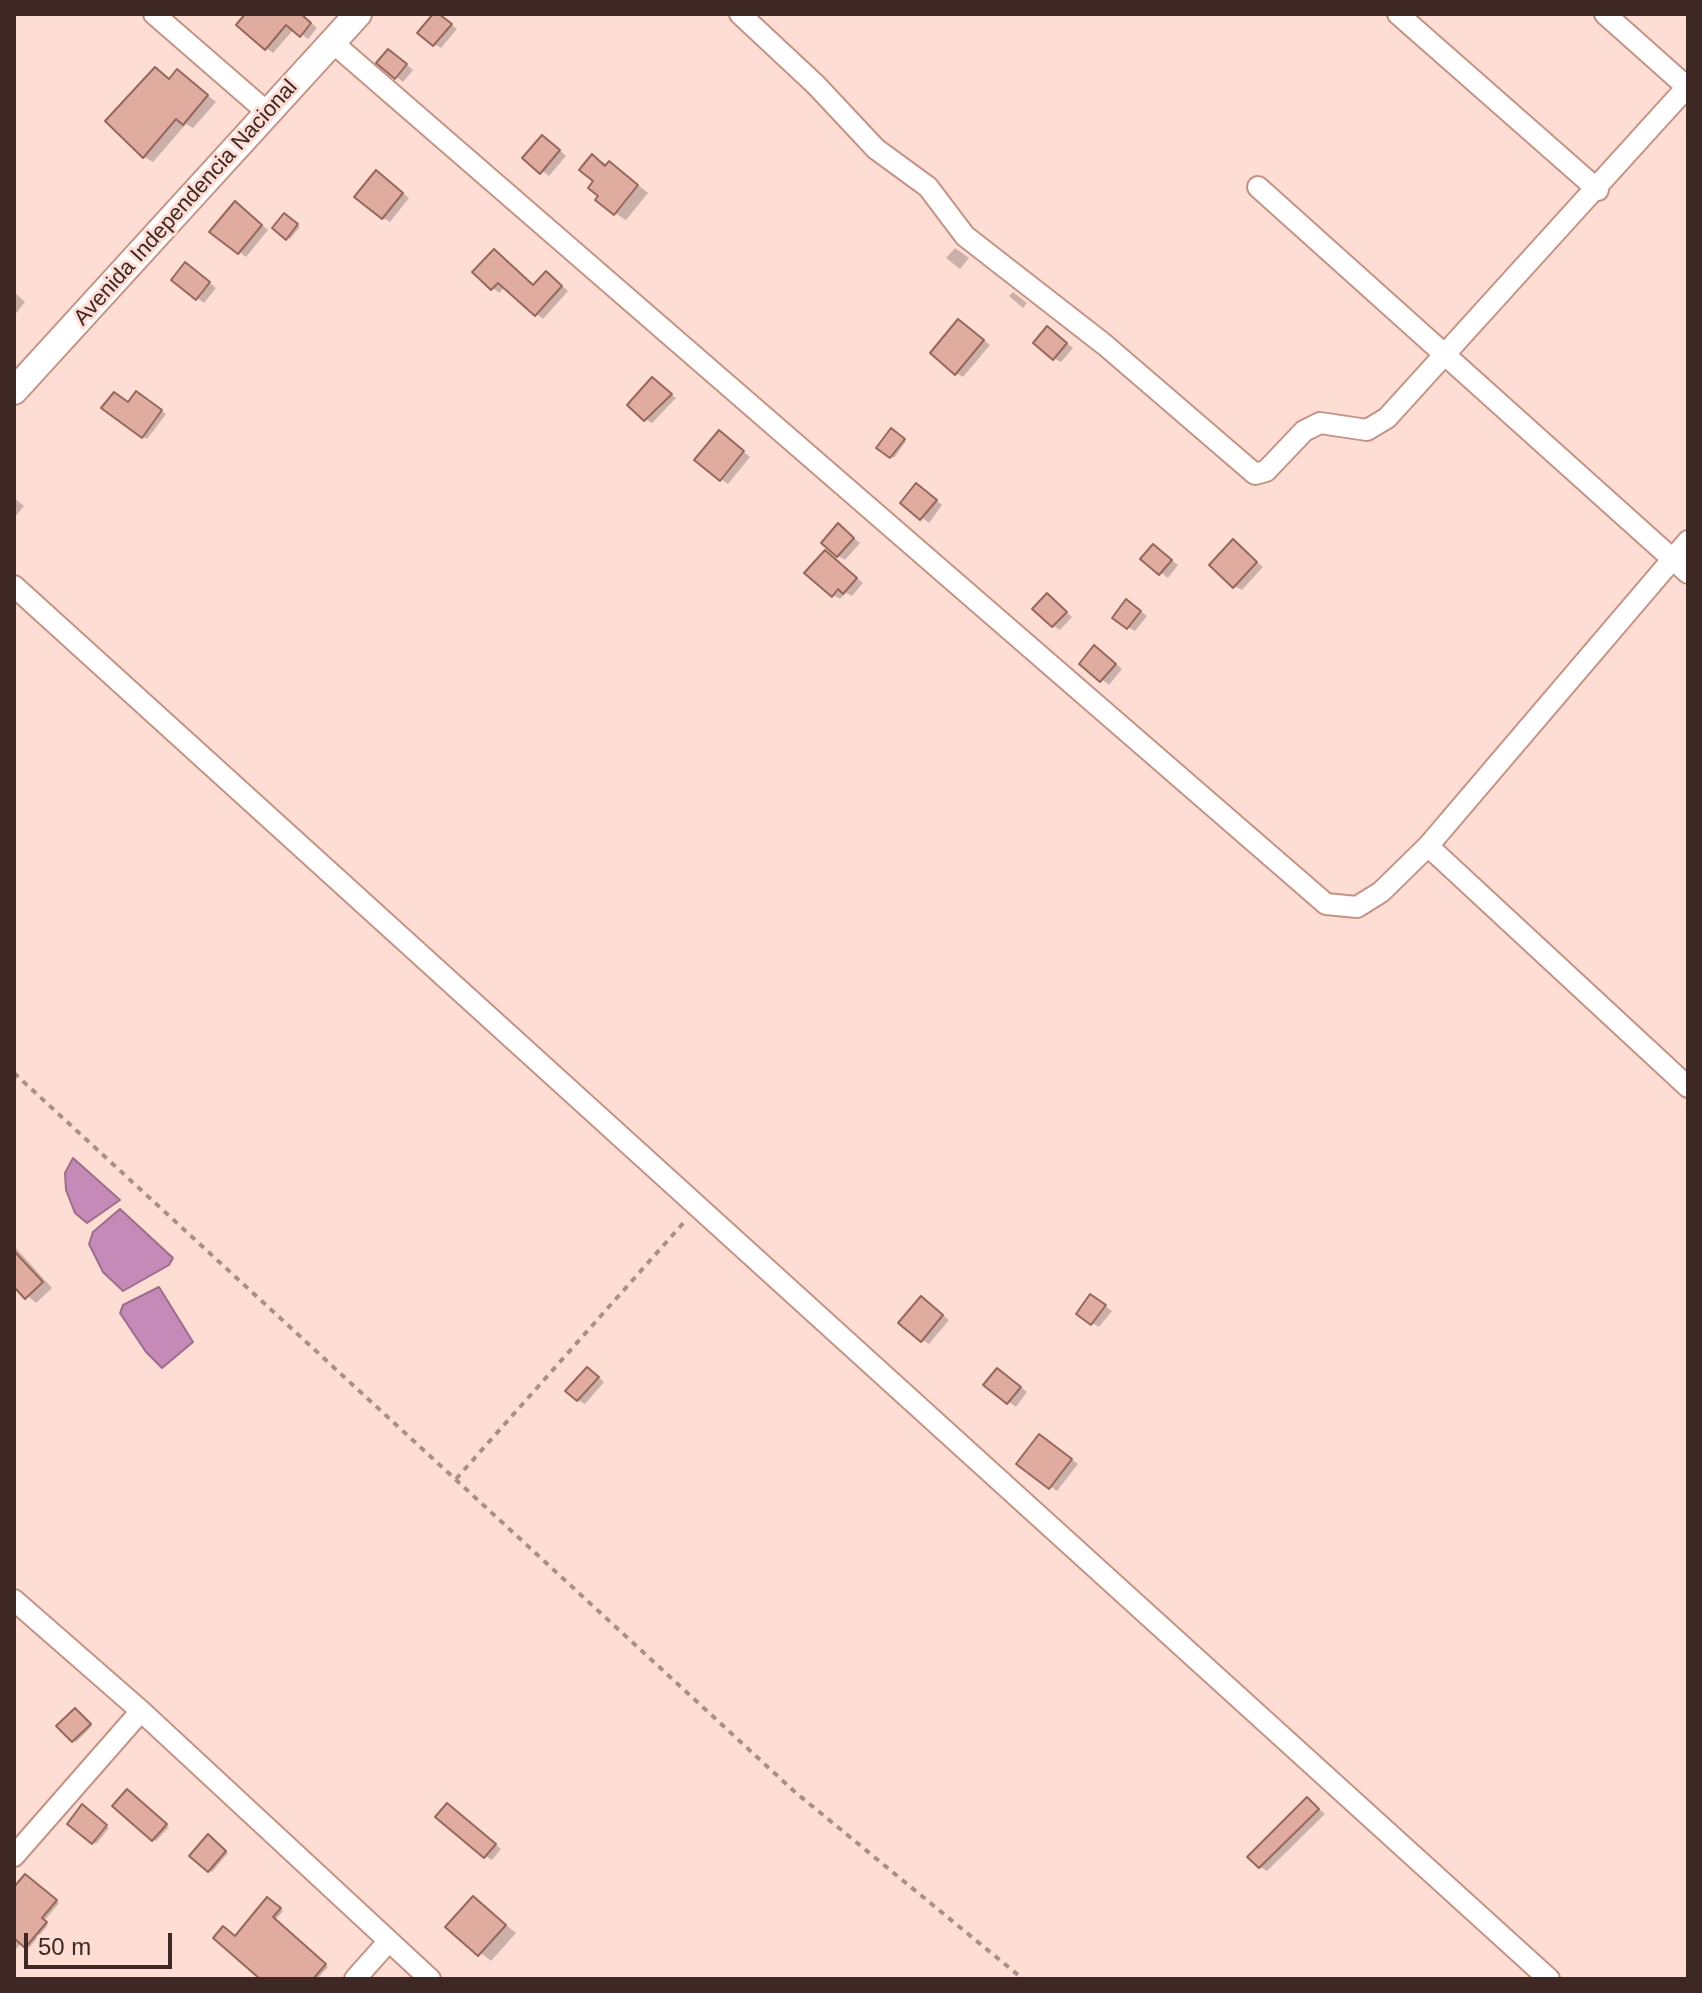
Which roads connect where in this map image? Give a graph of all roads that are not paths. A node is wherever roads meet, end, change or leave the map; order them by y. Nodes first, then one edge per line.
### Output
1 (154, 14) edge
2 (358, 14) edge
3 (740, 14) edge
4 (1398, 14) edge
5 (1605, 14) edge
6 (332, 42) junction
7 (1688, 87) edge
8 (268, 113) junction
9 (1258, 187) dead end
10 (1598, 190) junction
11 (1444, 355) junction
12 (14, 391) edge
13 (1688, 541) edge
14 (1680, 566) edge
15 (14, 586) edge
16 (1428, 846) junction
17 (1688, 1087) edge
18 (14, 1600) edge
19 (141, 1711) junction
20 (14, 1856) edge
21 (388, 1942) junction
22 (355, 1979) edge
23 (430, 1979) edge
24 (1549, 1979) edge

1 - 8 street
2 - 6 main road, Avenida Independencia Nacional
3 - 11 street
4 - 10 street
5 - 7 street
6 - 8 main road, Avenida Independencia Nacional
6 - 16 street
7 - 10 street
8 - 12 main road, Avenida Independencia Nacional
9 - 11 street
10 - 11 street
11 - 14 street
13 - 14 street
14 - 16 street
15 - 24 street
16 - 17 street
18 - 19 street
19 - 20 street
19 - 21 street
21 - 22 street
21 - 23 street

